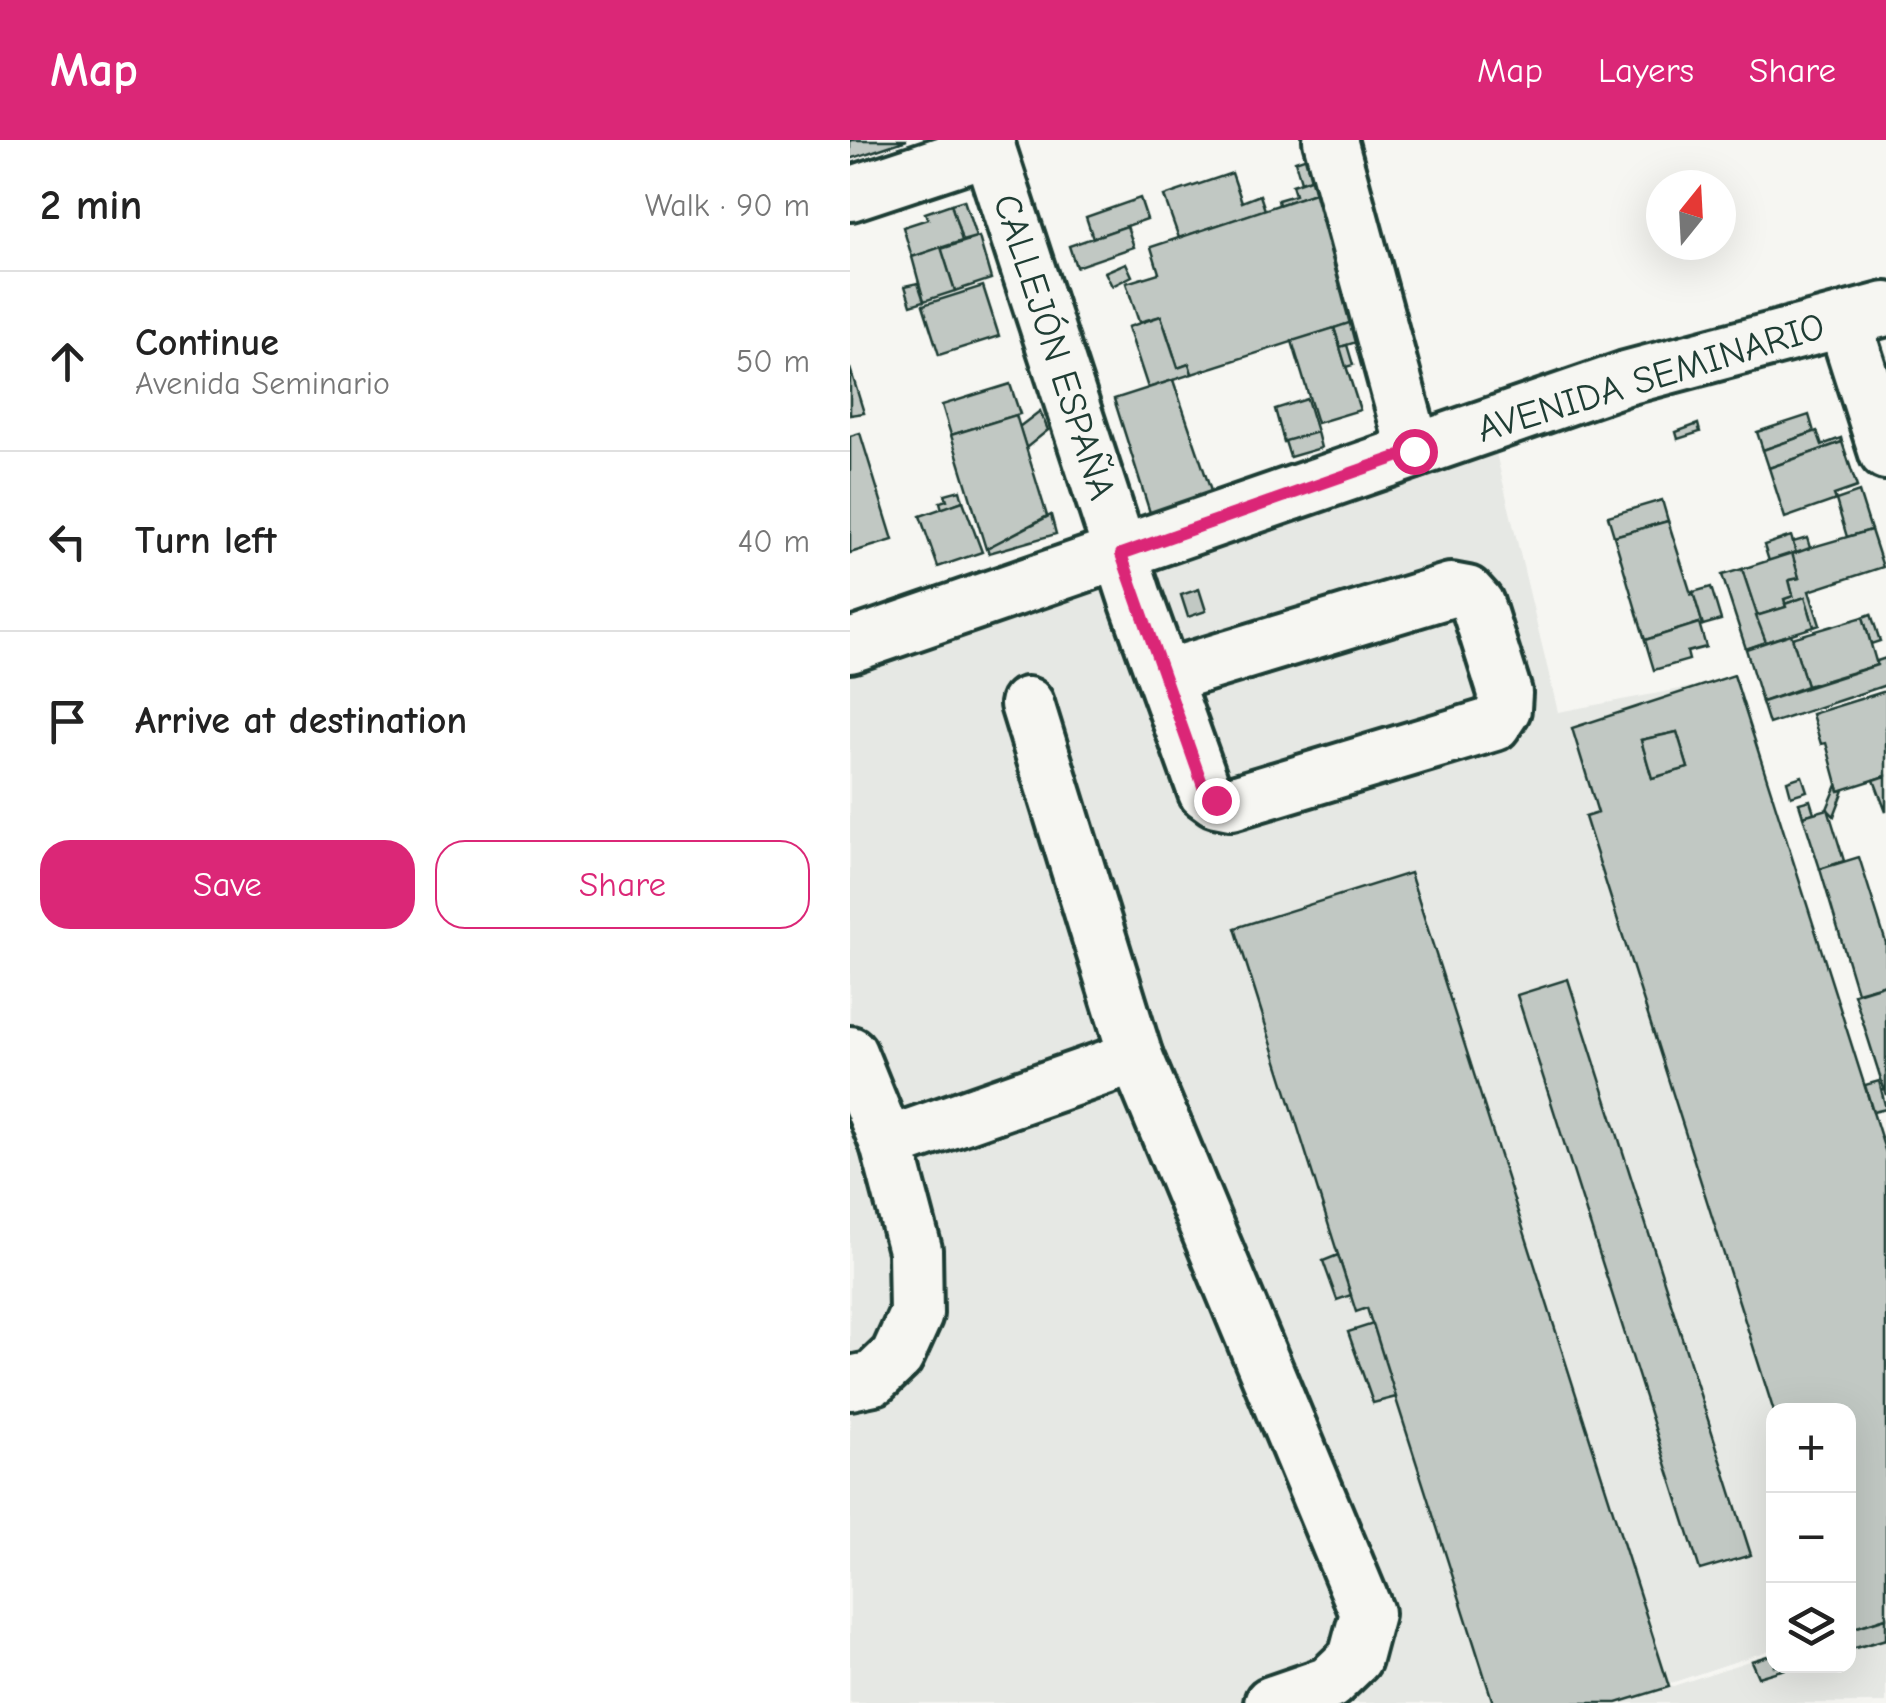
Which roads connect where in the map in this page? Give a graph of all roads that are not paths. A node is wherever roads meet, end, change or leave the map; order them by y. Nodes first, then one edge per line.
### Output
1 (1330, 140) edge
2 (988, 144) edge
3 (850, 194) edge
4 (1865, 315) edge
5 (1414, 451) junction
6 (1886, 453) edge
7 (1121, 554) junction
8 (850, 646) edge
9 (1164, 677) junction
10 (1027, 704) dead end
11 (850, 1053) edge
12 (1136, 1058) junction
13 (886, 1144) junction
14 (850, 1383) edge
15 (1271, 1703) edge

1 - 5 street
2 - 3 street
2 - 7 street, CALLEJÓN ESPAÑA
4 - 5 street, AVENIDA SEMINARIO
4 - 6 street
5 - 7 street, AVENIDA SEMINARIO
7 - 8 street, AVENIDA SEMINARIO
7 - 9 street, CALLEJÓN ESPAÑA
9 - 9 street, CALLEJÓN ESPAÑA
10 - 12 street
11 - 13 street
12 - 13 street
12 - 15 street
13 - 14 street

